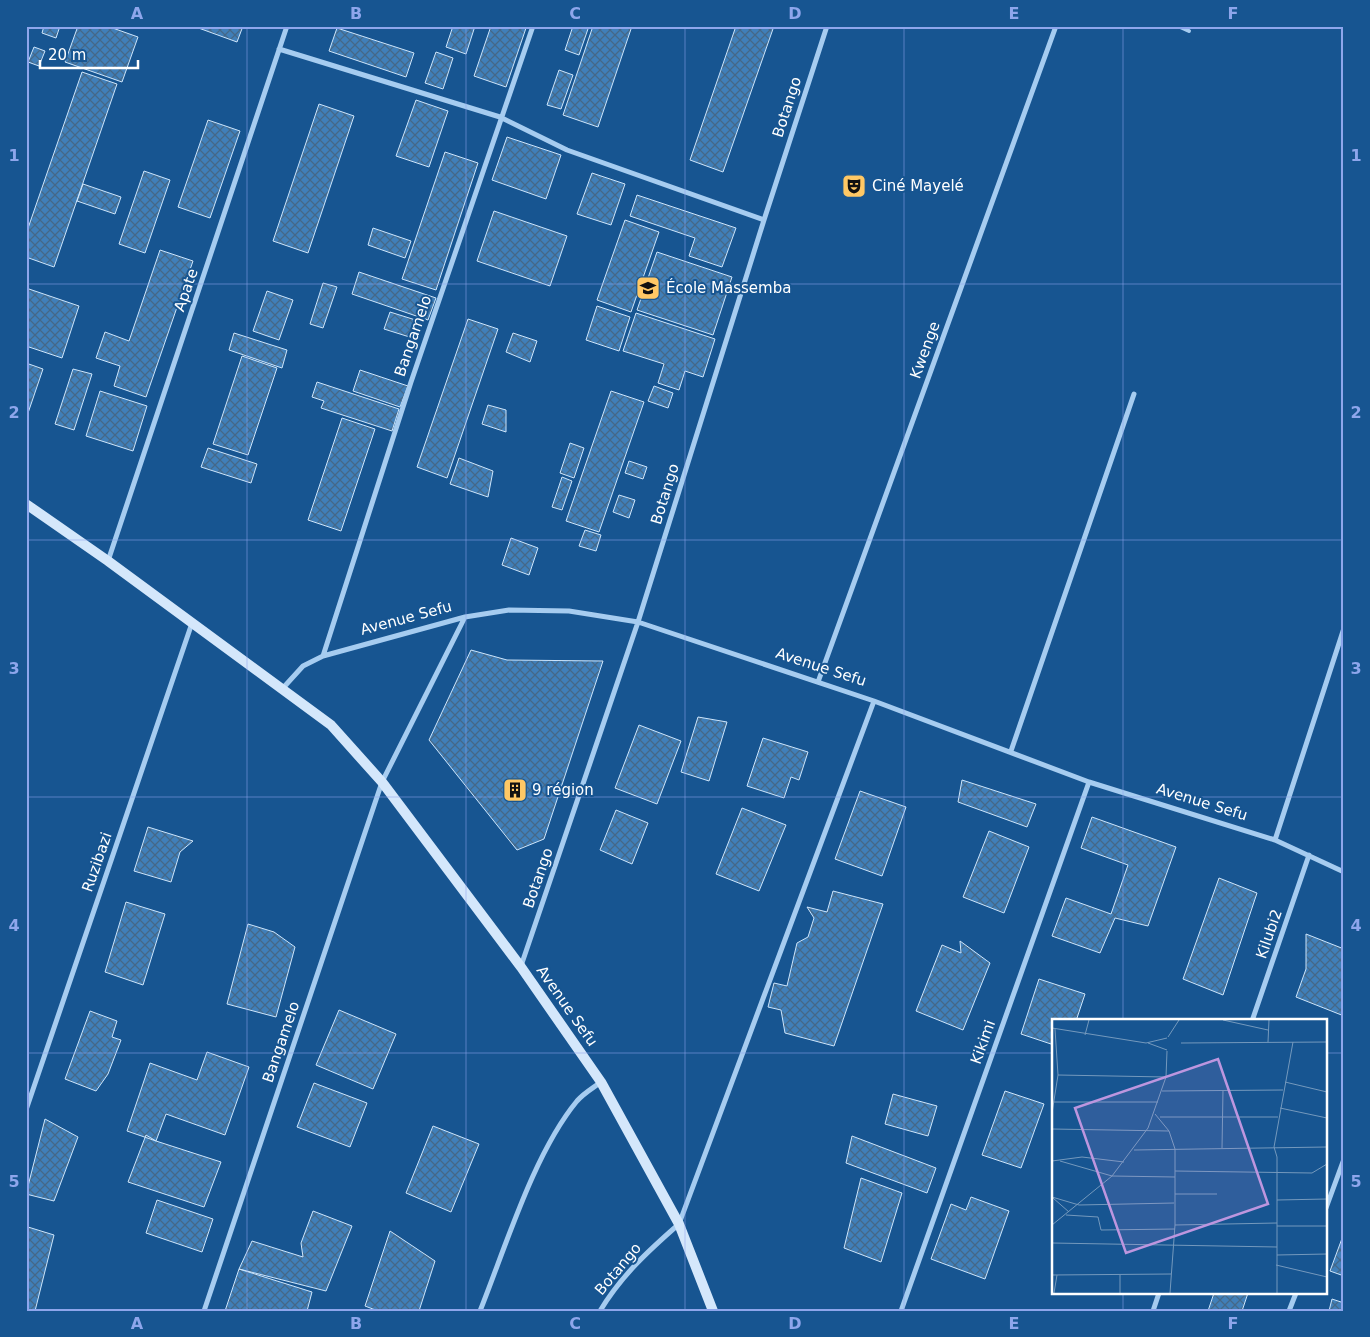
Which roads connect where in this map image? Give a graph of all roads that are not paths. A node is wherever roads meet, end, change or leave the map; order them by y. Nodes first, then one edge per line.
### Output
1 (287, 26) edge
2 (533, 26) edge
3 (828, 26) edge
4 (1056, 26) edge
5 (1178, 26) edge
6 (1189, 30) dead end
7 (279, 49) junction
8 (500, 117) junction
9 (764, 220) junction
10 (1134, 394) dead end
11 (26, 504) edge
12 (108, 561) junction
13 (465, 617) junction
14 (192, 622) junction
15 (638, 622) junction
16 (1344, 628) edge
17 (323, 656) junction
18 (818, 682) junction
19 (283, 688) junction
20 (874, 701) junction
21 (1011, 751) junction
22 (382, 782) junction
23 (1089, 782) junction
24 (1275, 840) junction
25 (1309, 855) junction
26 (1344, 872) edge
27 (521, 967) junction
28 (1253, 1019) edge
29 (601, 1082) junction
30 (26, 1110) edge
31 (1344, 1159) edge
32 (1328, 1203) edge
33 (678, 1224) junction
34 (1159, 1294) edge
35 (1296, 1294) edge
36 (204, 1311) edge
37 (480, 1311) edge
38 (600, 1311) edge
39 (713, 1311) edge
40 (901, 1311) edge
41 (1153, 1311) edge
42 (1289, 1311) edge

1 - 7 street, Apate
2 - 8 street, Bangamelo
3 - 9 street, Botango
4 - 18 street, Kwenge
5 - 6 lane
7 - 8 street
7 - 12 street, Apate
8 - 9 street
8 - 17 street, Bangamelo
9 - 15 street, Botango
10 - 21 street
11 - 12 main road, Avenue Sefu
12 - 14 main road, Avenue Sefu
13 - 15 street, Avenue Sefu
13 - 17 street, Avenue Sefu
13 - 22 street, Bangamelo
14 - 19 main road, Avenue Sefu
14 - 30 street, Ruzibazi
15 - 18 street, Avenue Sefu
15 - 27 street, Botango
16 - 24 street
17 - 19 street, Avenue Sefu
18 - 20 street, Avenue Sefu
19 - 22 main road, Avenue Sefu
20 - 21 street, Avenue Sefu
20 - 33 street
21 - 23 street, Avenue Sefu
22 - 27 main road, Avenue Sefu
22 - 36 street, Bangamelo
23 - 24 street, Avenue Sefu
23 - 40 street, Kikimi
24 - 25 street, Avenue Sefu
25 - 26 street, Avenue Sefu
25 - 28 street, Kilubi2
27 - 29 main road, Avenue Sefu
29 - 33 main road, Avenue Sefu
29 - 37 street
31 - 32 street
33 - 38 street, Botango
33 - 39 main road, Avenue Sefu
34 - 41 street
35 - 42 street

